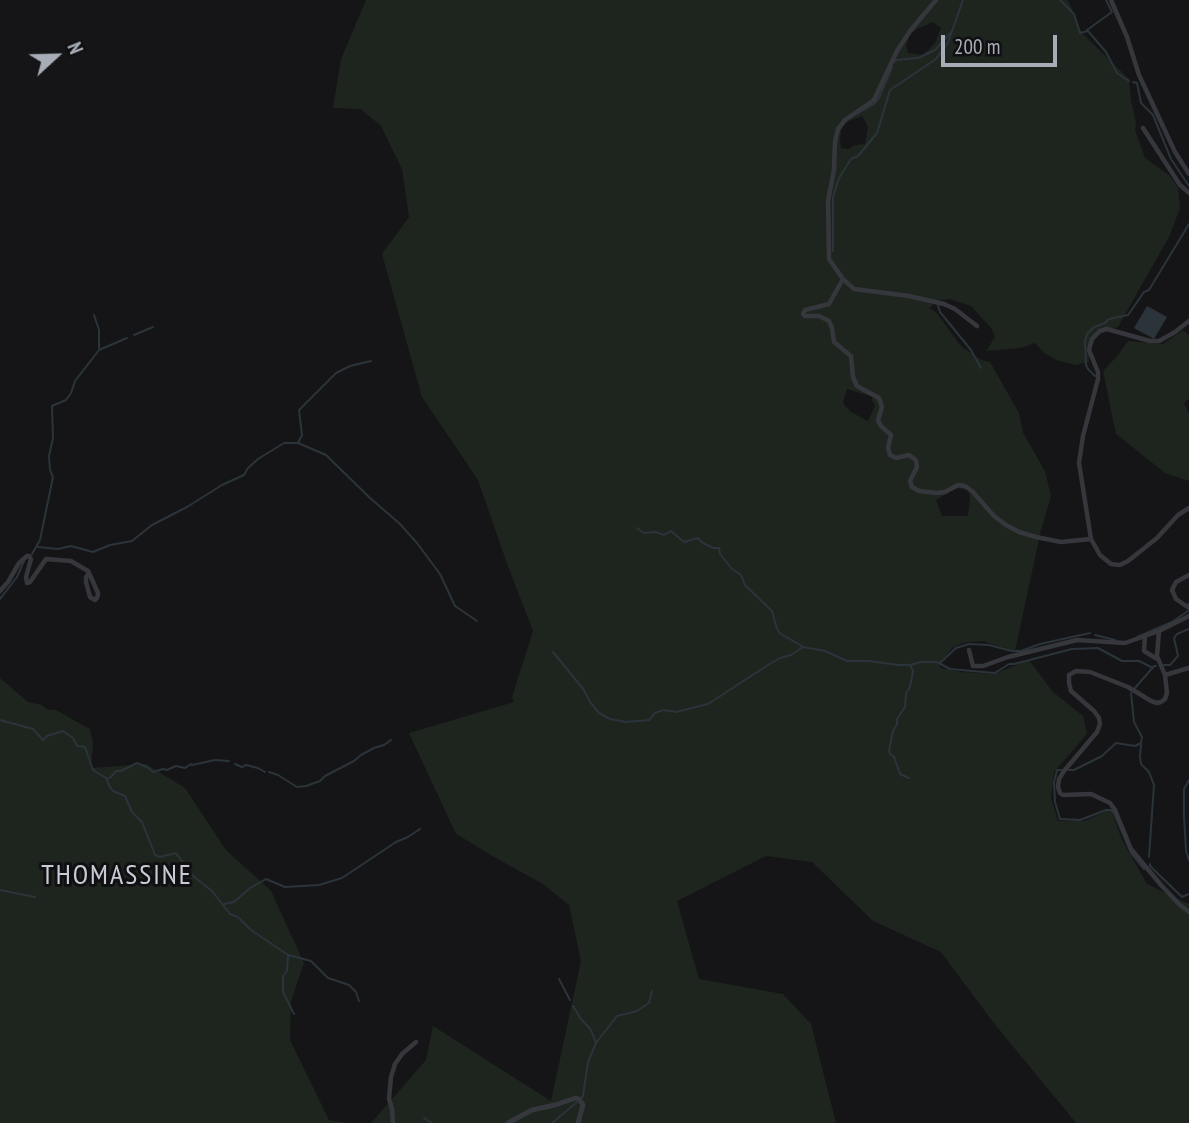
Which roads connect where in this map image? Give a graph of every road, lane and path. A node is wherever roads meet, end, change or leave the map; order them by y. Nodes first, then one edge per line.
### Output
1 (936, 0) edge
2 (1111, 0) edge
3 (1143, 128) dead end
4 (1189, 174) edge
5 (1189, 193) edge
6 (843, 279) junction
7 (1189, 321) edge
8 (977, 326) dead end
9 (1189, 508) edge
10 (1091, 539) junction
11 (89, 573) junction
12 (1189, 575) edge
13 (0, 591) edge
14 (1189, 608) edge
15 (1189, 616) edge
16 (1159, 631) junction
17 (1145, 636) junction
18 (969, 650) dead end
19 (1157, 659) junction
20 (1189, 668) edge
21 (1165, 675) junction
22 (1189, 912) edge
23 (416, 1042) dead end
24 (393, 1123) edge
25 (508, 1123) edge
26 (578, 1123) edge

1 - 6 street
2 - 4 street
3 - 5 street
6 - 8 street
6 - 10 street
7 - 10 street
9 - 10 street
11 - 11 street
11 - 13 street
12 - 14 street
15 - 16 street
16 - 17 street
16 - 19 street
17 - 18 street
17 - 19 street
19 - 21 street
20 - 21 street
21 - 22 street
23 - 24 street
25 - 26 street

